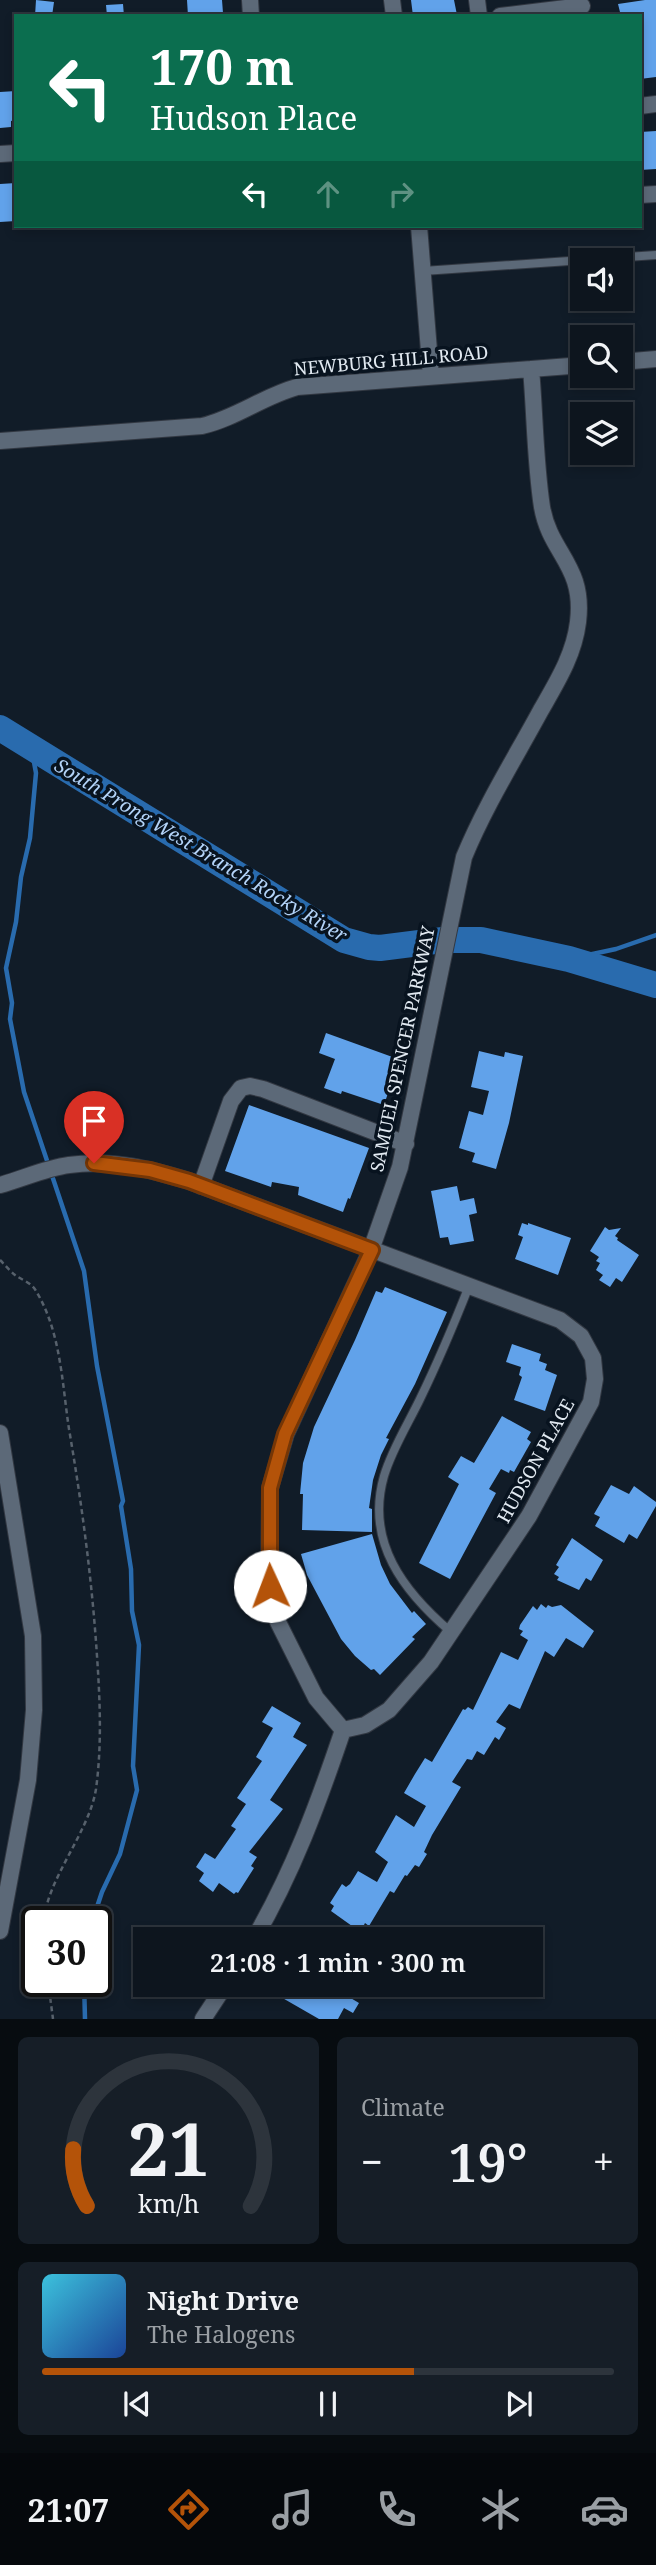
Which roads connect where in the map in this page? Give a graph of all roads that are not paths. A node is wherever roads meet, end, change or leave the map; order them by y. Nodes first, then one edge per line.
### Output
1 (582, 7) edge
2 (518, 14) edge
3 (419, 228) edge
4 (656, 255) edge
5 (423, 271) junction
6 (656, 359) edge
7 (633, 361) edge
8 (570, 366) edge
9 (531, 369) junction
10 (431, 376) junction
11 (0, 441) edge
12 (406, 1144) junction
13 (0, 1185) edge
14 (201, 1186) junction
15 (372, 1250) junction
16 (469, 1286) junction
17 (0, 1433) edge
18 (8, 1535) edge
19 (451, 1632) junction
20 (343, 1730) junction
21 (261, 1927) edge
22 (0, 1931) edge
23 (217, 1997) edge
24 (203, 2019) edge

1 - 2 street
3 - 5 street
4 - 5 lane
5 - 10 street
6 - 7 street
8 - 9 street, NEWBURG HILL ROAD
9 - 10 street, NEWBURG HILL ROAD
9 - 12 street, SAMUEL SPENCER PARKWAY
10 - 11 street, NEWBURG HILL ROAD
12 - 14 street
12 - 15 street, SAMUEL SPENCER PARKWAY
13 - 14 street, HUDSON PLACE
14 - 15 street, HUDSON PLACE
15 - 16 street, HUDSON PLACE
15 - 20 street, SAMUEL SPENCER PARKWAY
16 - 19 lane
16 - 19 street, HUDSON PLACE
17 - 18 street
18 - 22 street
19 - 20 street, HUDSON PLACE
20 - 21 street
23 - 24 street

